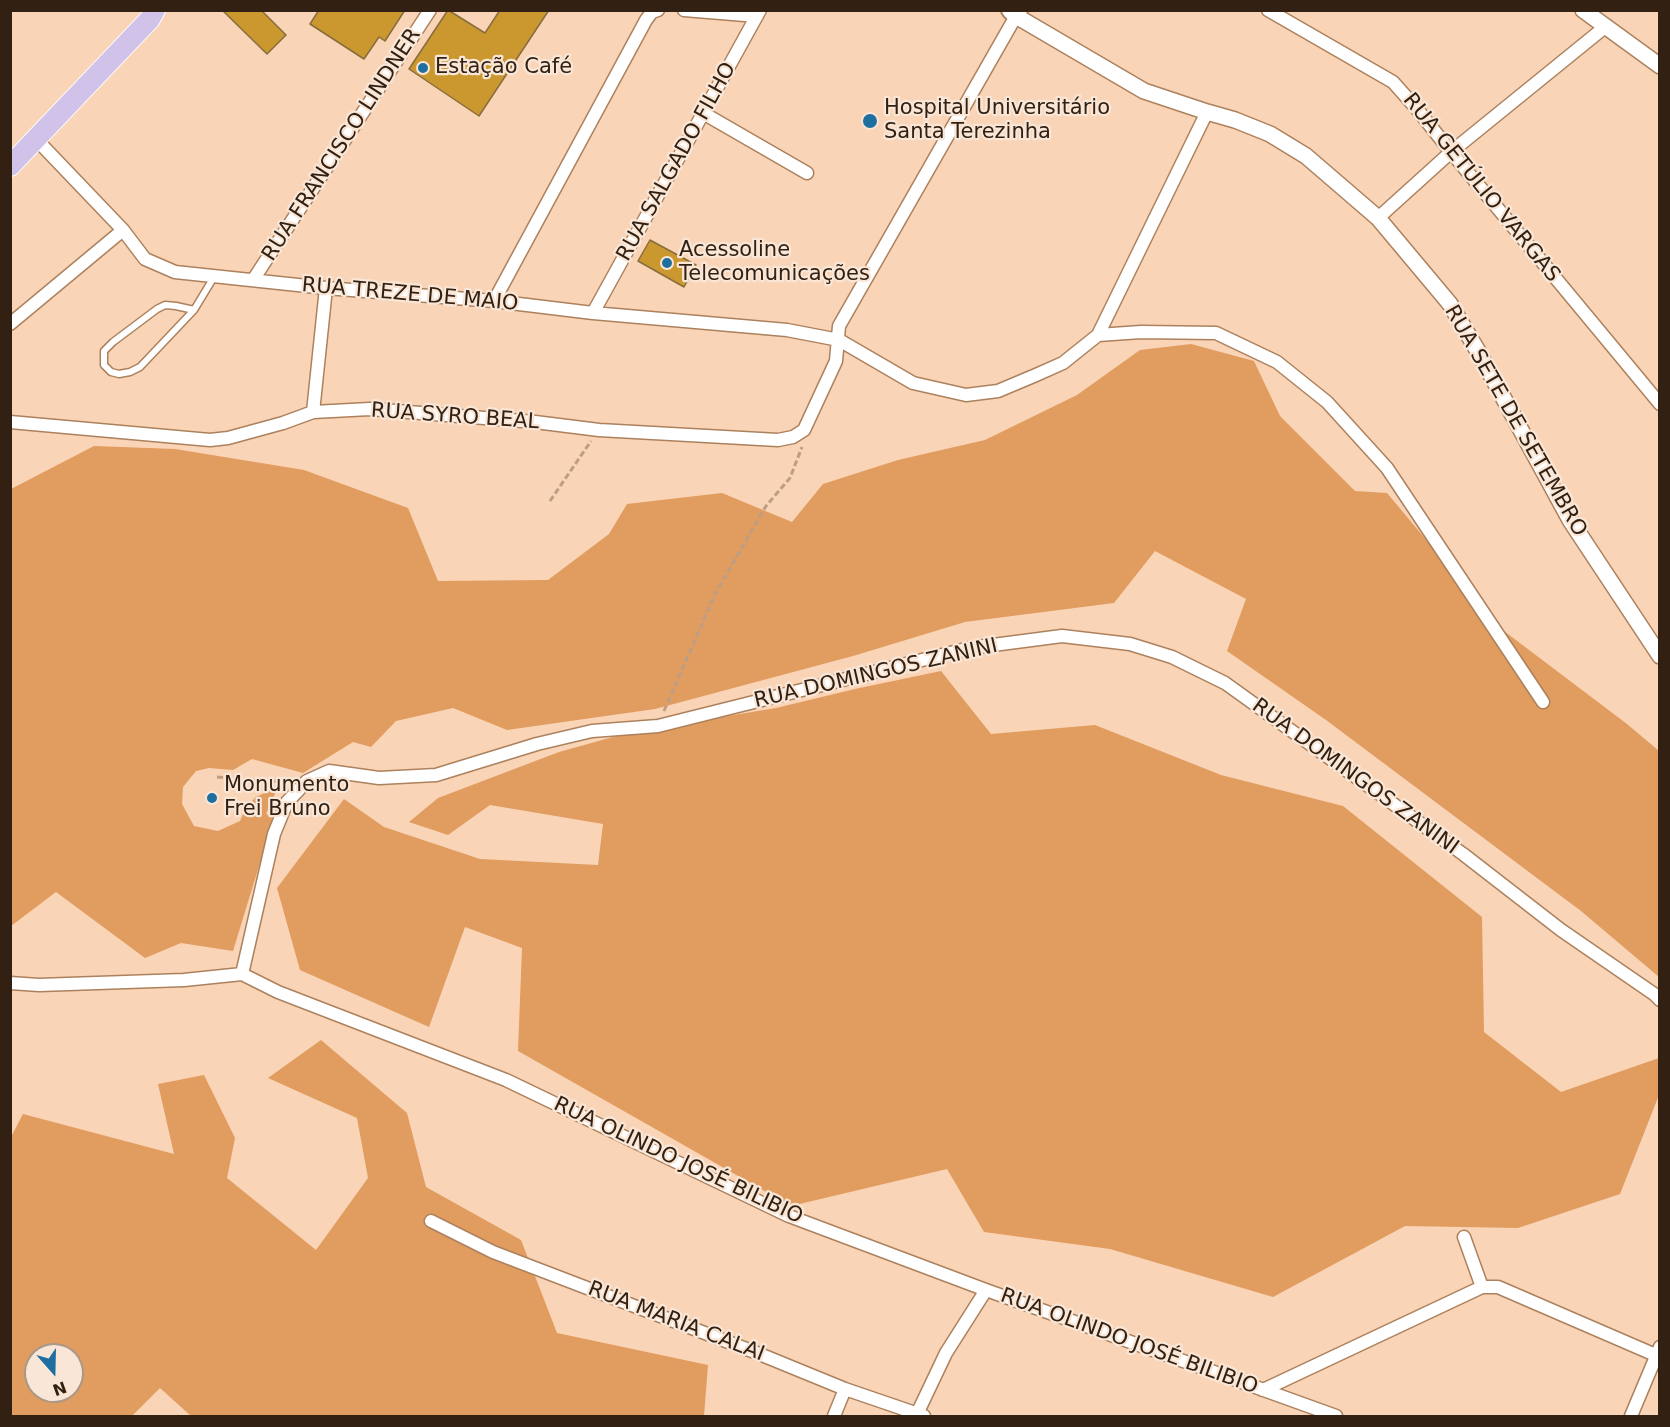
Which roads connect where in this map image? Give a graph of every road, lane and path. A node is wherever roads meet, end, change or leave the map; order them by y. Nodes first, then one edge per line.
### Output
1 (430, 10) edge
2 (658, 10) edge
3 (684, 10) edge
4 (1268, 10) edge
5 (1583, 10) edge
6 (1015, 12) edge
7 (155, 13) edge
8 (759, 13) edge
9 (1605, 27) junction
10 (1659, 66) edge
11 (1207, 112) junction
12 (704, 113) junction
13 (36, 139) junction
14 (1451, 152) junction
15 (10, 166) edge
16 (807, 173) dead end
17 (1378, 218) junction
18 (123, 230) junction
19 (215, 276) junction
20 (253, 280) junction
21 (326, 288) junction
22 (494, 301) junction
23 (194, 310) junction
24 (593, 313) junction
25 (10, 324) edge
26 (1098, 335) junction
27 (839, 340) junction
28 (1659, 404) edge
29 (313, 412) junction
30 (10, 422) edge
31 (599, 429) junction
32 (804, 430) junction
33 (550, 501) dead end
34 (1659, 656) edge
35 (1543, 702) dead end
36 (658, 726) junction
37 (217, 777) dead end
38 (307, 781) junction
39 (242, 974) junction
40 (10, 983) edge
41 (1659, 1000) edge
42 (431, 1221) dead end
43 (1464, 1237) dead end
44 (1482, 1287) junction
45 (986, 1290) junction
46 (1658, 1353) edge
47 (845, 1389) junction
48 (1263, 1390) junction
49 (920, 1415) edge
50 (1328, 1415) edge
51 (834, 1416) edge
52 (1631, 1416) edge

1 - 20 street, RUA FRANCISCO LINDNER
2 - 22 street
3 - 8 street
4 - 14 street, RUA GETÚLIO VARGAS
5 - 9 street
6 - 11 street, RUA SETE DE SETEMBRO
6 - 27 street
7 - 13 main road
8 - 12 street, RUA SALGADO FILHO
9 - 10 street
9 - 14 street
11 - 17 street, RUA SETE DE SETEMBRO
11 - 26 street
12 - 16 street
12 - 24 street, RUA SALGADO FILHO
13 - 15 main road
13 - 18 street, RUA TREZE DE MAIO
14 - 17 street
14 - 28 street, RUA GETÚLIO VARGAS
17 - 34 street, RUA SETE DE SETEMBRO
18 - 19 street, RUA TREZE DE MAIO
18 - 25 street
19 - 20 street, RUA TREZE DE MAIO
19 - 23 lane
20 - 21 street, RUA TREZE DE MAIO
21 - 22 street, RUA TREZE DE MAIO
21 - 29 street
22 - 24 street, RUA TREZE DE MAIO
23 - 23 lane
24 - 27 street, RUA TREZE DE MAIO
26 - 27 street, RUA TREZE DE MAIO
26 - 35 street
27 - 32 street
29 - 30 street, RUA SYRO BEAL
29 - 31 street, RUA SYRO BEAL
31 - 32 street, RUA SYRO BEAL
31 - 33 path
32 - 36 path
36 - 38 street, RUA DOMINGOS ZANINI
36 - 41 street, RUA DOMINGOS ZANINI
37 - 38 path
38 - 39 street, RUA DOMINGOS ZANINI
39 - 40 street
39 - 45 street, RUA OLINDO JOSÉ BILIBIO
42 - 47 street, RUA MARIA CALAI
43 - 44 street
44 - 46 street
44 - 48 street
45 - 48 street, RUA OLINDO JOSÉ BILIBIO
45 - 49 street
46 - 52 street
47 - 49 street, RUA MARIA CALAI
47 - 51 street
48 - 50 street, RUA OLINDO JOSÉ BILIBIO

